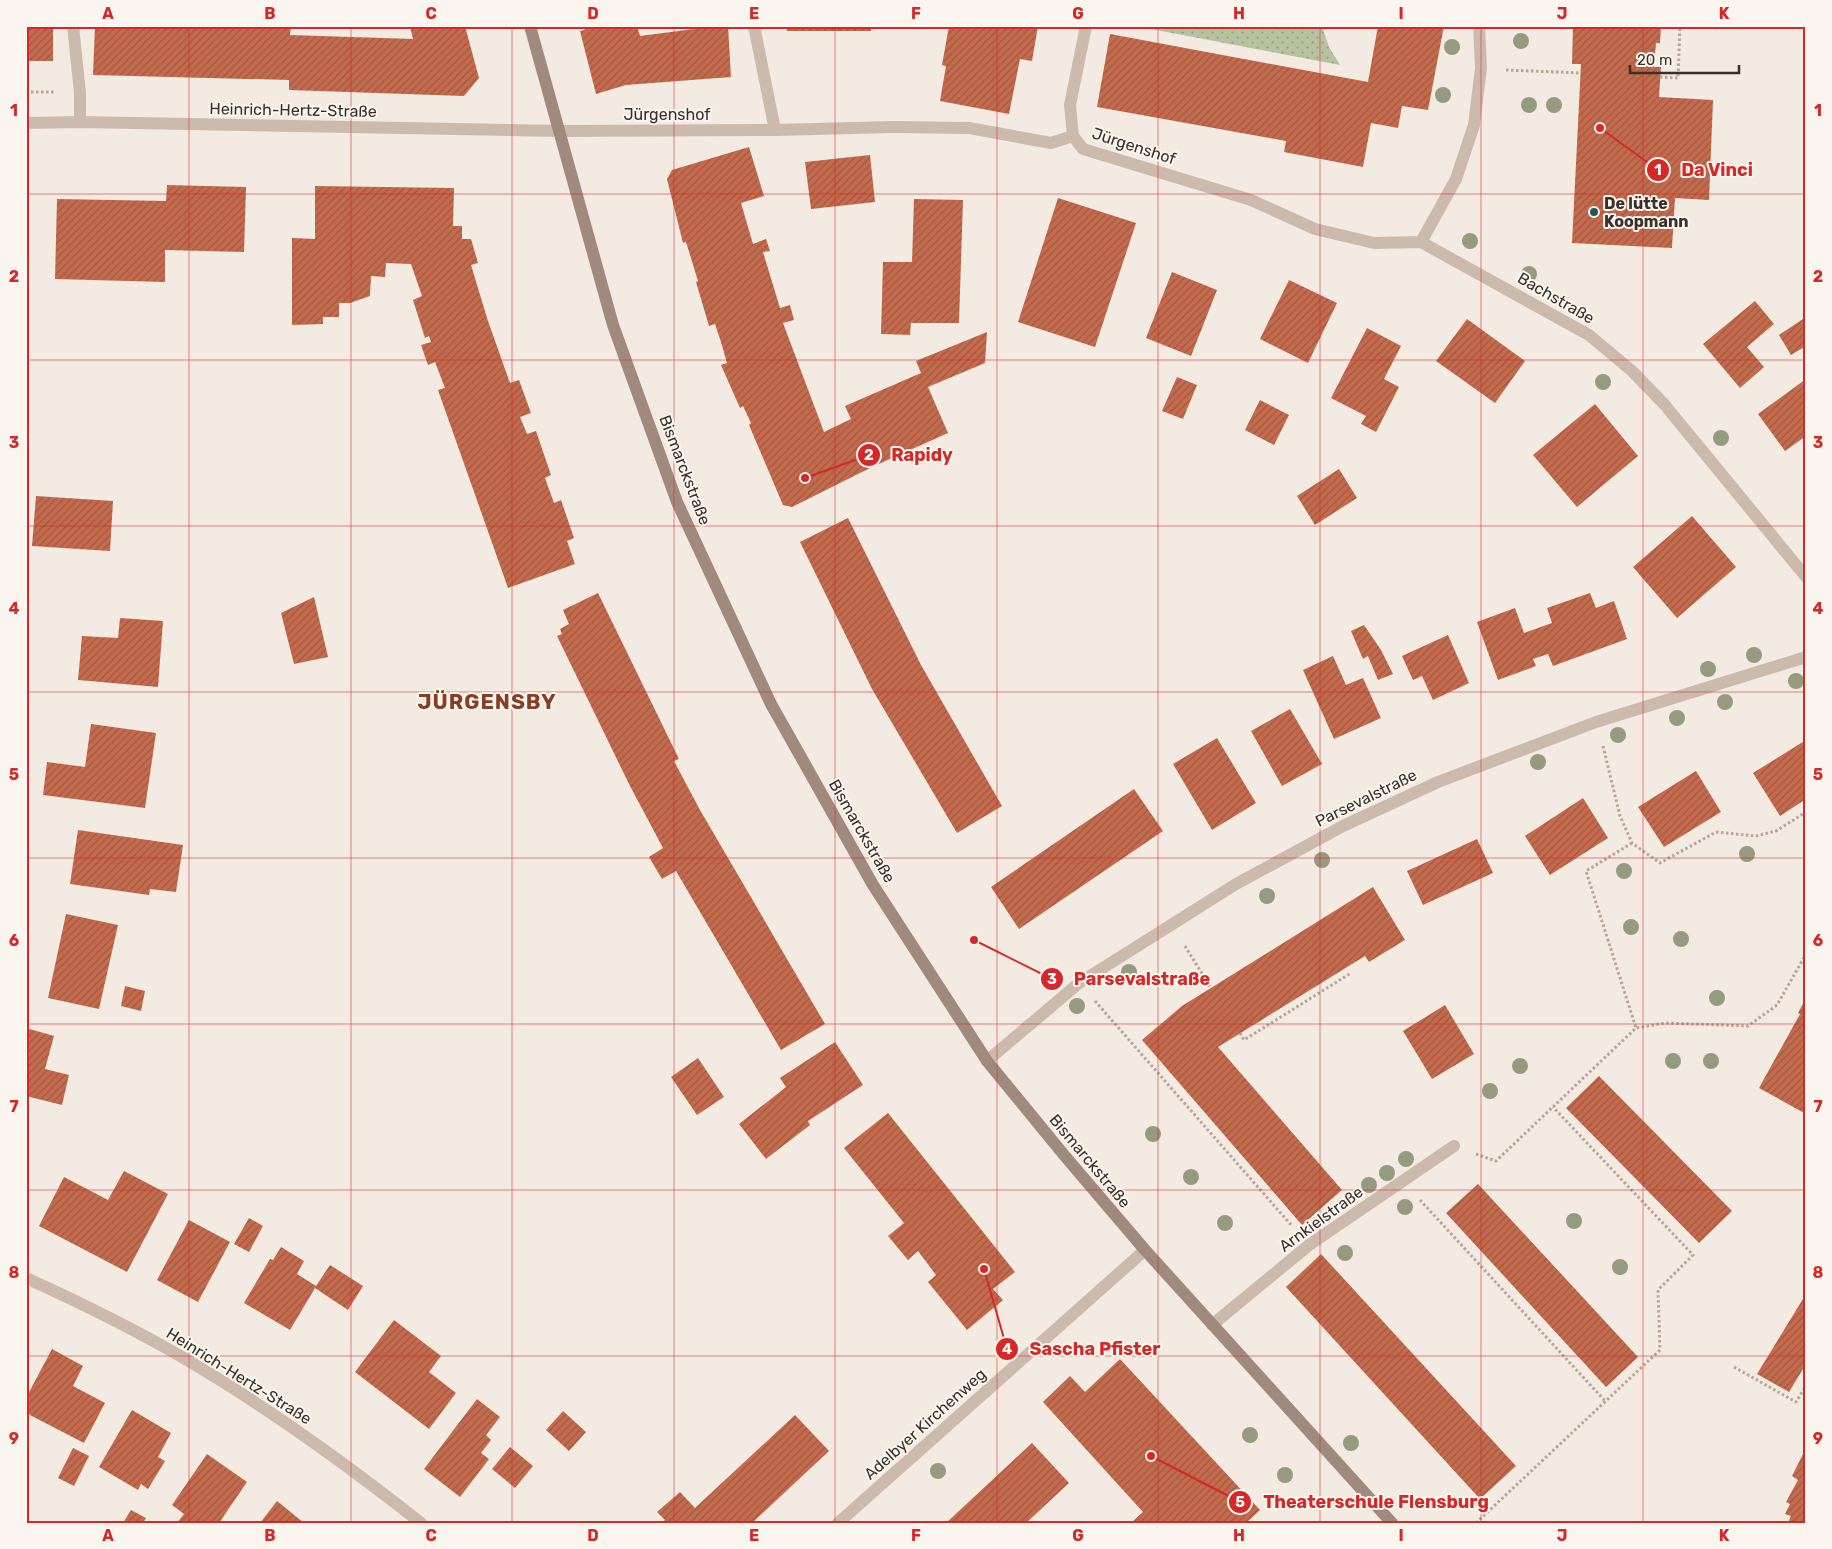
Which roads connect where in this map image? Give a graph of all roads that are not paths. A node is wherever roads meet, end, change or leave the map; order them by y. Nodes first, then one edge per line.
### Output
1 (73, 26) edge
2 (530, 26) edge
3 (754, 26) edge
4 (1086, 26) edge
5 (1479, 26) edge
6 (80, 122) junction
7 (26, 123) edge
8 (775, 130) junction
9 (560, 131) junction
10 (1073, 136) junction
11 (1421, 242) junction
12 (1806, 577) edge
13 (1806, 657) edge
14 (987, 1061) junction
15 (1454, 1146) road end
16 (1145, 1250) junction
17 (26, 1278) edge
18 (1212, 1325) junction
19 (421, 1523) edge
20 (838, 1523) edge
21 (1392, 1523) edge

1 - 6 street
2 - 9 main road, Bismarckstraße
3 - 8 street
4 - 10 street
5 - 11 street
6 - 7 street, Heinrich-Hertz-Straße
6 - 9 street, Heinrich-Hertz-Straße
8 - 9 street, Jürgenshof
8 - 10 street, Jürgenshof
9 - 14 main road, Bismarckstraße
10 - 11 street, Jürgenshof
11 - 12 street, Bachstraße
13 - 14 street, Parsevalstraße
14 - 16 main road, Bismarckstraße
15 - 18 street, Arnkielstraße
16 - 18 main road, Bismarckstraße
16 - 20 street, Adelbyer Kirchenweg
17 - 19 street, Heinrich-Hertz-Straße
18 - 21 main road, Bismarckstraße

